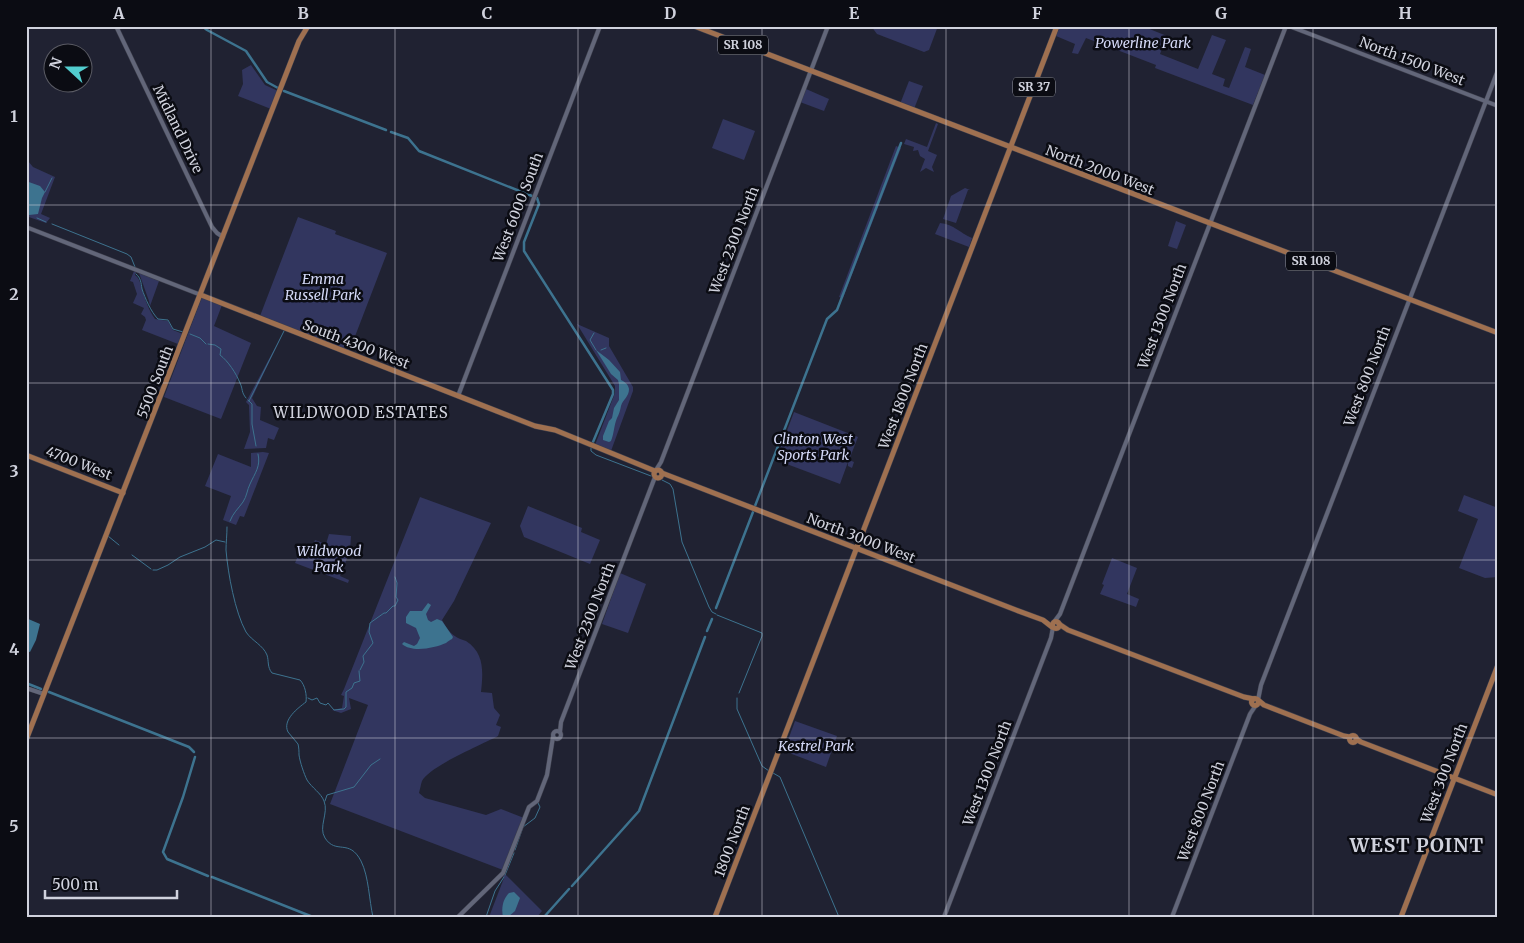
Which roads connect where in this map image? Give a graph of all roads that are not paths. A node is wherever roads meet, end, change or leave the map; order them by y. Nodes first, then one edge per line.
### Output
1 (116, 26) edge
2 (308, 26) edge
3 (600, 26) edge
4 (694, 26) edge
5 (828, 26) edge
6 (1057, 26) edge
7 (1287, 26) edge
8 (1498, 70) edge
9 (811, 71) junction
10 (1486, 102) junction
11 (1498, 106) edge
12 (1011, 147) junction
13 (1209, 223) junction
14 (26, 227) edge
15 (224, 237) junction
16 (201, 295) junction
17 (1409, 299) junction
18 (1498, 333) edge
19 (458, 396) junction
20 (503, 413) joint
21 (26, 455) edge
22 (657, 474) junction
23 (123, 493) junction
24 (858, 549) junction
25 (1056, 625) junction
26 (1498, 666) edge
27 (26, 688) edge
28 (44, 694) junction
29 (1255, 702) junction
30 (558, 731) junction
31 (555, 738) junction
32 (26, 740) edge
33 (771, 772) joint
34 (1454, 778) junction
35 (1498, 795) edge
36 (458, 917) edge
37 (715, 917) edge
38 (944, 917) edge
39 (1172, 917) edge
40 (1401, 917) edge

1 - 15 street, Midland Drive
2 - 15 main road, 5500 South
3 - 19 street, West 6000 South
4 - 9 main road, North 2000 West / SR 108
5 - 9 street, West 2300 North
6 - 12 main road, West 1800 North / SR 37
7 - 10 street, North 1500 West
7 - 13 street, West 1300 North
8 - 10 street, West 800 North
9 - 12 main road, North 2000 West / SR 108
9 - 22 street, West 2300 North
10 - 11 street, North 1500 West
10 - 17 street, West 800 North
12 - 13 main road, North 2000 West / SR 108
12 - 24 main road, West 1800 North / SR 37
13 - 17 main road, North 2000 West / SR 108
13 - 25 street, West 1300 North
14 - 16 street
15 - 16 main road, 5500 South
16 - 19 main road, South 4300 West
16 - 23 main road, 5500 South
17 - 18 main road, North 2000 West / SR 108
17 - 29 street, West 800 North
19 - 20 main road, South 4300 West
20 - 22 main road, North 3000 West
21 - 23 main road, 4700 West
22 - 24 main road, North 3000 West
22 - 30 street, West 2300 North
23 - 28 main road, 5500 South
24 - 25 main road, North 3000 West
24 - 33 main road, West 1800 North / SR 37
25 - 29 main road, North 3000 West
25 - 38 street, West 1300 North
26 - 34 main road, West 300 North
27 - 28 street
28 - 32 main road, 5500 South
29 - 34 main road, North 3000 West
29 - 39 street, West 800 North
30 - 31 street
30 - 31 street
31 - 36 street
33 - 37 main road, 1800 North / SR 37
34 - 35 main road
34 - 40 main road, West 300 North

